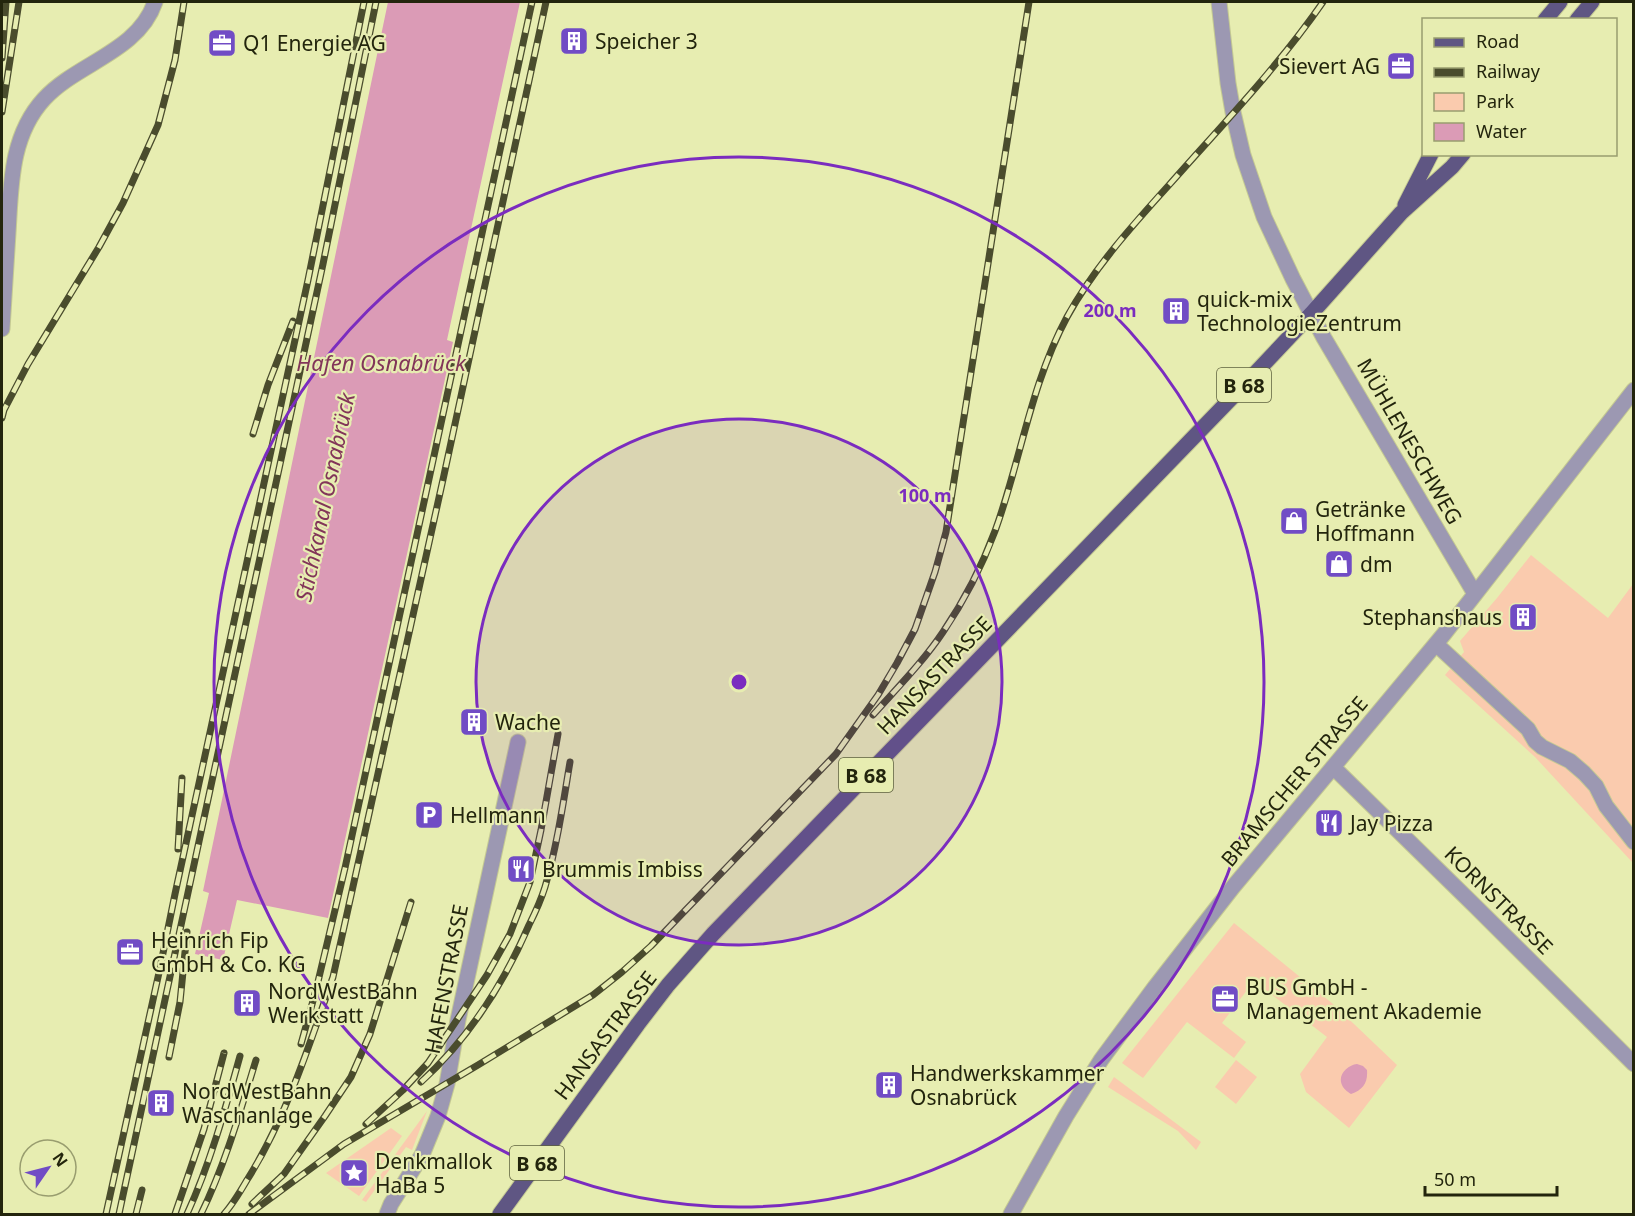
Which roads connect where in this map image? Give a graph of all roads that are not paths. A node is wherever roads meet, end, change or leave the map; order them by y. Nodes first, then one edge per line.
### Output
1 (155, 2) edge
2 (1219, 2) edge
3 (1560, 2) edge
4 (1592, 2) edge
5 (1547, 18) edge
6 (1579, 18) edge
7 (1430, 156) edge
8 (1461, 156) edge
9 (1401, 213) junction
10 (1311, 314) junction
11 (2, 328) edge
12 (1634, 390) edge
13 (1475, 594) junction
14 (1436, 644) junction
15 (518, 742) dead end
16 (1333, 767) junction
17 (1634, 842) edge
18 (1634, 1064) edge
19 (387, 1215) edge
20 (500, 1215) edge
21 (1011, 1215) edge

1 - 11 street
2 - 10 street, MÜHLENESCHWEG
3 - 5 main road
4 - 6 main road
7 - 9 main road, HANSASTRASSE / B 68
8 - 9 main road, HANSASTRASSE / B 68
9 - 10 main road, HANSASTRASSE / B 68
10 - 13 street, MÜHLENESCHWEG
10 - 20 main road, HANSASTRASSE / B 68
12 - 13 street, BRAMSCHER STRASSE
13 - 14 street, BRAMSCHER STRASSE
14 - 16 street, BRAMSCHER STRASSE
14 - 17 street
15 - 19 street, HAFENSTRASSE
16 - 18 street, KORNSTRASSE
16 - 21 street, BRAMSCHER STRASSE

